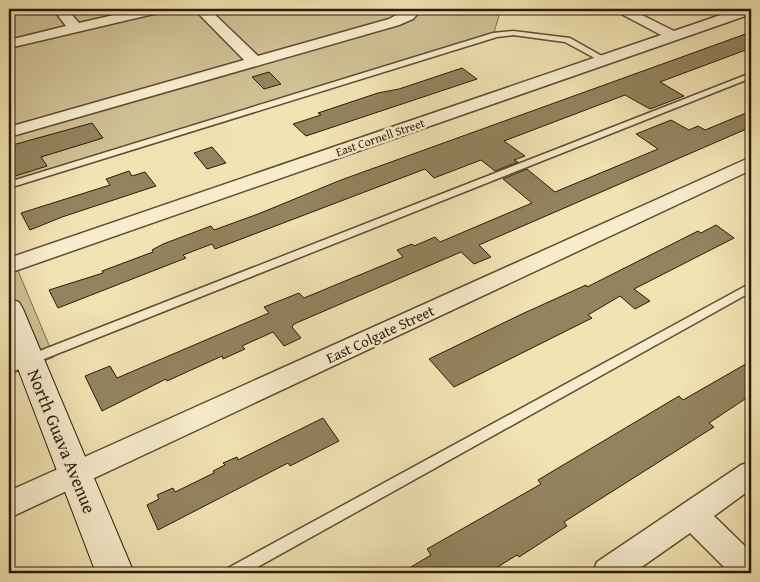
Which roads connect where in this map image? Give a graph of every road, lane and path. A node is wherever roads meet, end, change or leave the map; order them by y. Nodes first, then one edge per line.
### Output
1 (60, 9) edge
2 (157, 9) edge
3 (201, 9) edge
4 (415, 9) edge
5 (619, 9) edge
6 (742, 11) edge
7 (75, 28) junction
8 (674, 36) junction
9 (9, 44) edge
10 (605, 60) junction
11 (255, 62) junction
12 (751, 75) edge
13 (9, 132) edge
14 (751, 163) edge
15 (9, 185) edge
16 (9, 266) edge
17 (751, 287) edge
18 (9, 308) edge
19 (19, 364) edge
20 (751, 474) edge
21 (75, 475) junction
22 (9, 505) edge
23 (692, 515) junction
24 (115, 573) edge
25 (233, 573) edge
26 (608, 573) edge
27 (751, 573) edge

1 - 7 street
2 - 7 street
3 - 11 street
4 - 11 street
5 - 8 street
6 - 8 street, East Cornell Street
7 - 9 street
8 - 10 street, East Cornell Street
10 - 15 lane
10 - 16 street, East Cornell Street
11 - 13 street
12 - 19 lane
14 - 21 street, East Colgate Street
17 - 25 lane
18 - 19 street, North Guava Avenue
19 - 21 street, North Guava Avenue
20 - 23 street
21 - 22 street, East Colgate Street
21 - 24 street, North Guava Avenue
23 - 26 street
23 - 27 street

